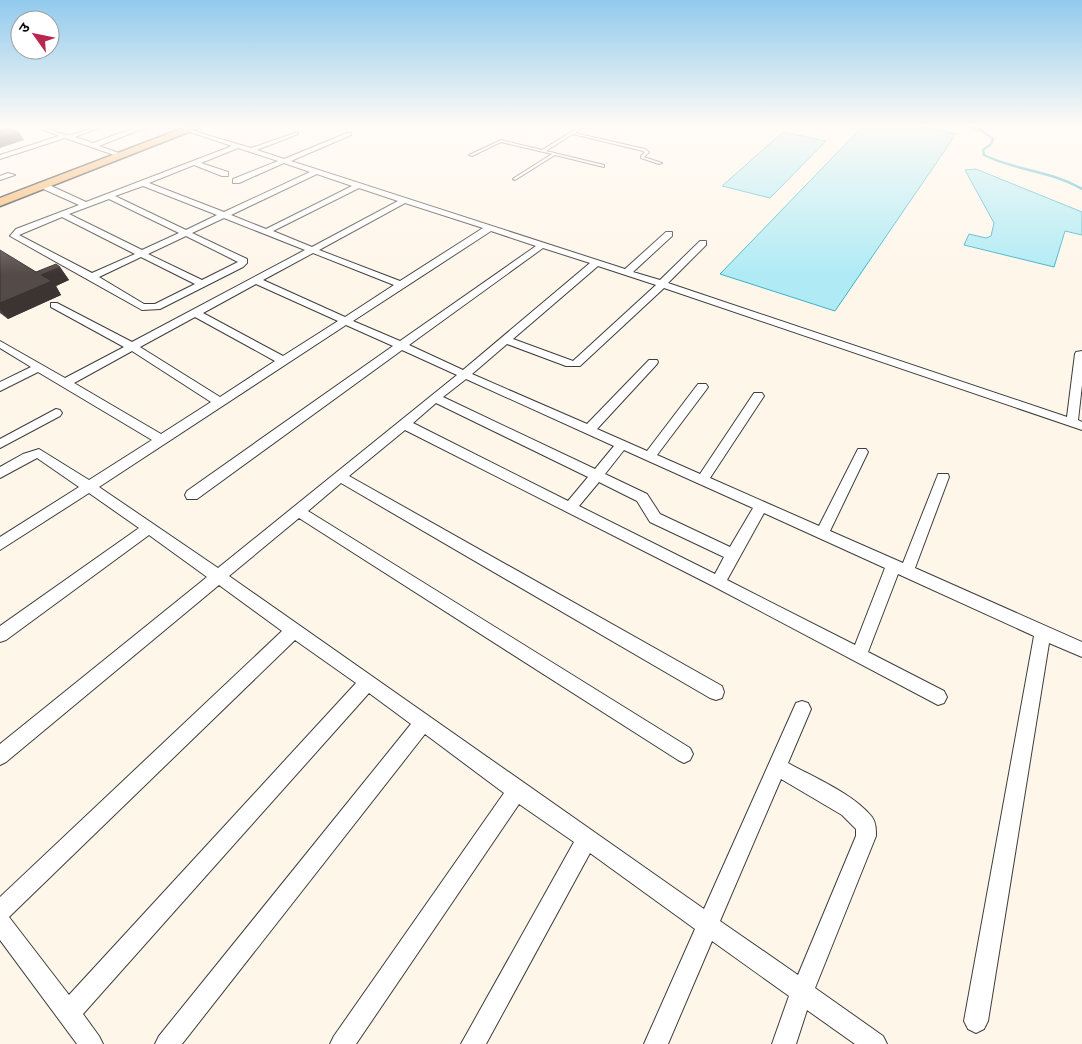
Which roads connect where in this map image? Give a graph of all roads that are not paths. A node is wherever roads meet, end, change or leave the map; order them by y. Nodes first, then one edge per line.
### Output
1 (59, 176) edge
2 (70, 176) edge
3 (162, 176) edge
4 (249, 176) edge
5 (307, 176) edge
6 (326, 176) edge
7 (520, 176) edge
8 (515, 179) dead end
9 (236, 181) dead end
10 (143, 183) junction
11 (44, 186) junction
12 (357, 186) junction
13 (109, 196) junction
14 (0, 198) edge
15 (403, 201) junction
16 (0, 202) edge
17 (86, 205) junction
18 (62, 214) junction
19 (224, 216) junction
20 (488, 228) junction
21 (186, 232) junction
22 (265, 232) junction
23 (669, 234) dead end
24 (703, 243) dead end
25 (541, 246) junction
26 (310, 250) junction
27 (142, 254) junction
28 (596, 263) junction
29 (626, 273) junction
30 (92, 277) junction
31 (255, 280) junction
32 (202, 284) junction
33 (662, 284) junction
34 (401, 286) junction
35 (54, 305) dead end
36 (194, 312) junction
37 (345, 321) junction
38 (506, 340) junction
39 (0, 344) edge
40 (131, 346) junction
41 (401, 346) junction
42 (1080, 354) dead end
43 (284, 361) junction
44 (653, 362) dead end
45 (39, 367) junction
46 (465, 374) junction
47 (65, 383) junction
48 (1079, 385) edge
49 (0, 387) edge
50 (702, 387) dead end
51 (758, 396) dead end
52 (436, 398) junction
53 (220, 402) junction
54 (56, 413) dead end
55 (404, 424) junction
56 (1077, 424) edge
57 (589, 430) junction
58 (161, 440) junction
59 (0, 444) edge
60 (622, 444) junction
61 (862, 452) dead end
62 (650, 456) junction
63 (0, 473) edge
64 (596, 474) junction
65 (340, 477) junction
66 (943, 477) dead end
67 (703, 479) junction
68 (89, 487) junction
69 (192, 494) dead end
70 (762, 505) junction
71 (571, 507) junction
72 (298, 511) junction
73 (149, 528) junction
74 (823, 532) junction
75 (0, 544) edge
76 (733, 555) junction
77 (901, 567) junction
78 (218, 578) junction
79 (718, 582) junction
80 (294, 630) junction
81 (1043, 632) junction
82 (0, 635) edge
83 (1082, 650) edge
84 (859, 656) junction
85 (368, 682) junction
86 (716, 692) dead end
87 (938, 697) dead end
88 (802, 709) dead end
89 (424, 722) junction
90 (684, 754) dead end
91 (0, 756) edge
92 (777, 767) junction
93 (516, 791) junction
94 (588, 839) junction
95 (0, 911) edge
96 (0, 922) edge
97 (706, 924) junction
98 (802, 992) junction
99 (68, 1013) junction
100 (976, 1021) dead end
101 (92, 1044) edge
102 (167, 1044) edge
103 (342, 1044) edge
104 (473, 1044) edge
105 (656, 1044) edge
106 (784, 1044) edge
107 (875, 1044) edge

1 - 14 main road
2 - 11 main road
3 - 10 street
4 - 9 street
5 - 19 street
6 - 12 street
7 - 8 lane
10 - 13 street
10 - 19 street
11 - 16 main road
11 - 17 street
12 - 15 street
12 - 22 street
13 - 17 street
13 - 21 street
15 - 20 street
15 - 26 street
17 - 18 street
18 - 27 street
18 - 30 street
19 - 21 street
19 - 22 street
20 - 25 street
20 - 34 street
21 - 27 street
21 - 32 street
22 - 26 street
23 - 29 street
24 - 33 street
25 - 28 street
25 - 41 street
26 - 31 street
26 - 34 street
27 - 30 street
27 - 32 street
28 - 29 street
28 - 38 street
29 - 33 street
30 - 32 street
31 - 36 street
31 - 37 street
33 - 38 street
33 - 56 street
34 - 37 street
35 - 40 street
36 - 40 street
36 - 43 street
37 - 41 street
37 - 43 street
38 - 46 street
39 - 45 street
40 - 47 street
40 - 53 street
41 - 46 street
41 - 69 street
42 - 48 street
43 - 53 street
44 - 57 street
45 - 47 street
45 - 49 street
46 - 52 street
46 - 57 street
47 - 58 street
48 - 56 street
50 - 62 street
51 - 67 street
52 - 55 street
52 - 64 street
53 - 58 street
54 - 59 street
55 - 65 street
55 - 71 street
57 - 60 street
58 - 68 street
60 - 62 street
60 - 64 street
61 - 74 street
62 - 67 street
63 - 68 street
64 - 71 street
64 - 76 street
65 - 72 street
65 - 86 street
66 - 77 street
67 - 70 street
68 - 73 street
68 - 75 street
70 - 74 street
70 - 76 street
71 - 79 street
72 - 78 street
72 - 90 street
73 - 78 street
73 - 82 street
74 - 77 street
76 - 79 street
77 - 81 street
77 - 84 street
78 - 80 street
78 - 91 street
79 - 84 street
80 - 85 street
80 - 95 street
81 - 83 street
81 - 100 street
84 - 87 street
85 - 89 street
85 - 99 street
88 - 92 street
89 - 93 street
89 - 102 street
92 - 97 street
92 - 98 street
93 - 94 street
93 - 103 street
94 - 97 street
94 - 104 street
96 - 99 street
97 - 98 street
97 - 105 street
98 - 106 street
98 - 107 street
99 - 101 street

